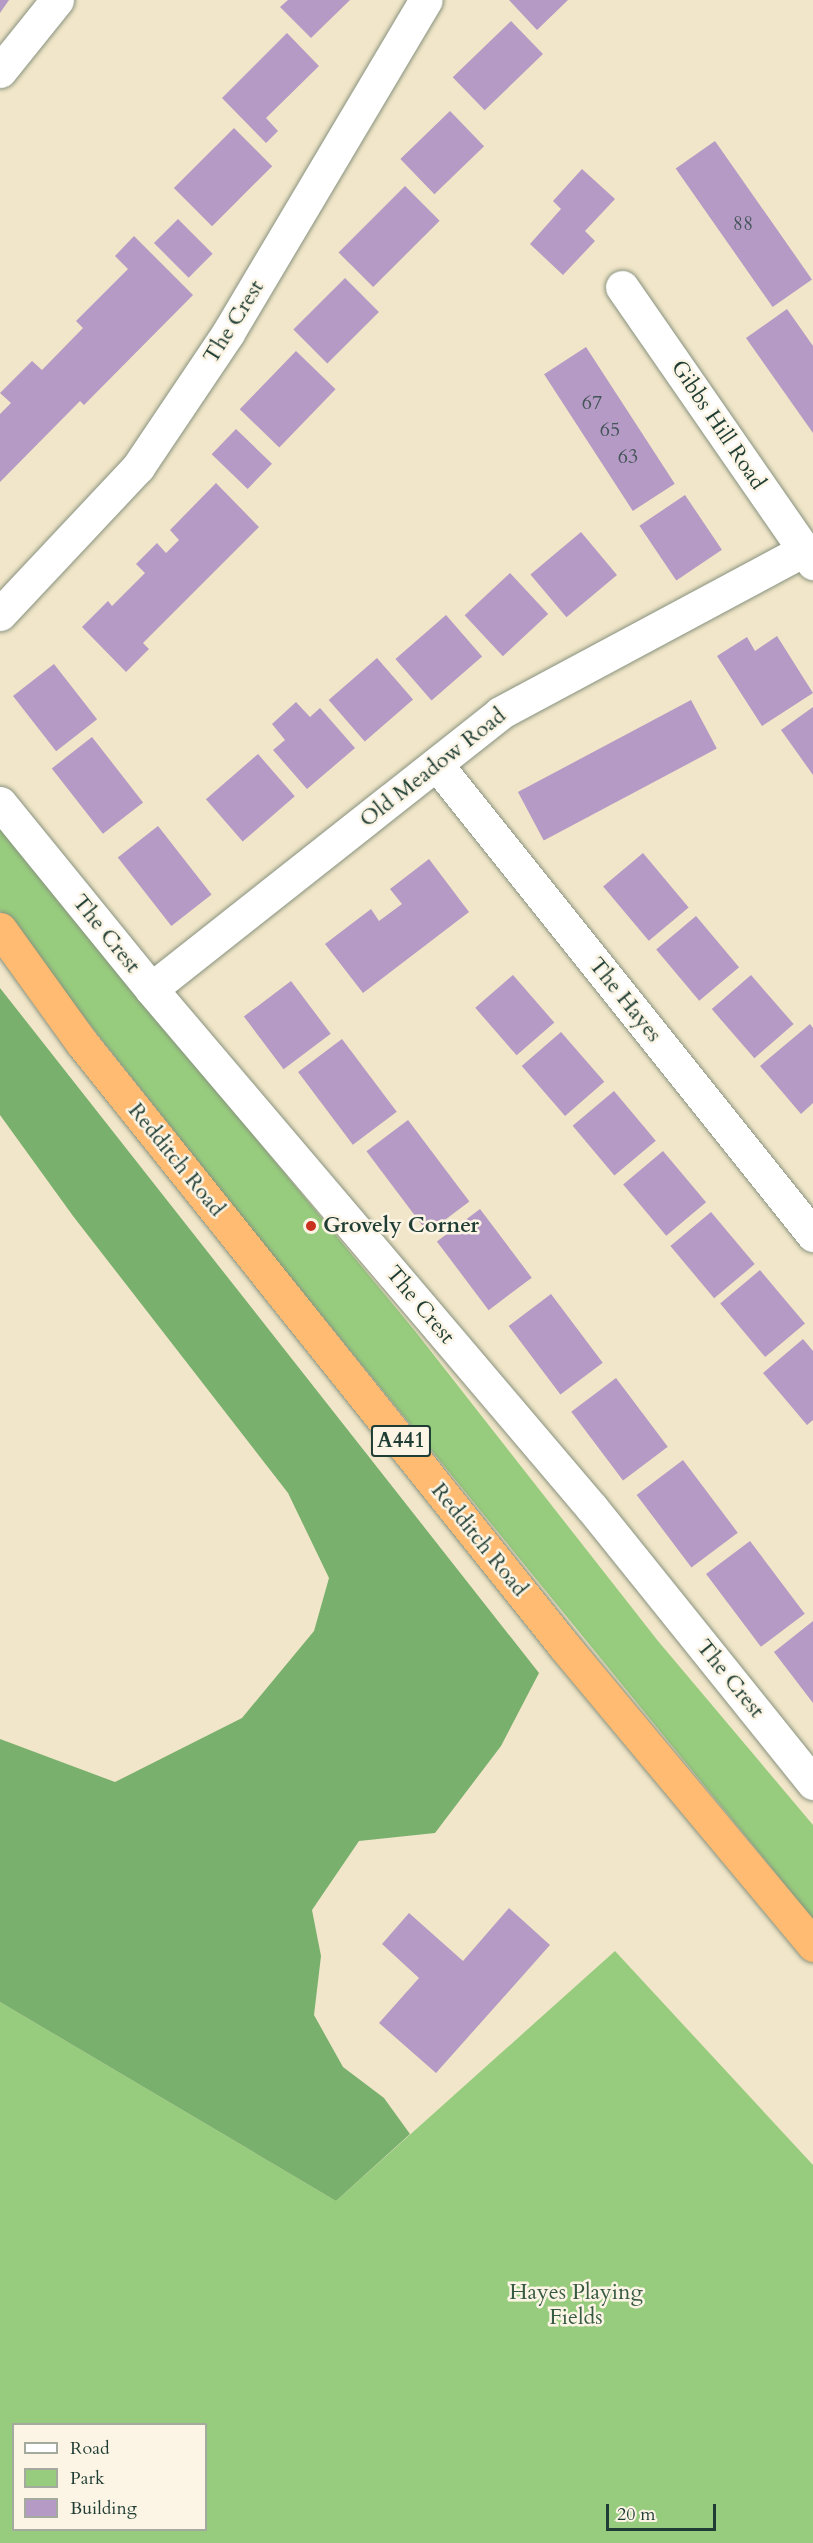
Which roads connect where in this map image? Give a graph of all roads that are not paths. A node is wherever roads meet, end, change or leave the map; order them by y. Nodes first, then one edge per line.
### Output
1 (57, 0) edge
2 (426, 0) edge
3 (0, 71) edge
4 (622, 287) dead end
5 (808, 557) edge
6 (0, 614) edge
7 (438, 765) junction
8 (0, 803) edge
9 (0, 929) edge
10 (151, 989) junction
11 (813, 1235) edge
12 (813, 1783) edge
13 (813, 1945) edge

1 - 3 street
2 - 6 street, The Crest
4 - 5 street, Gibbs Hill Road
5 - 7 street, Old Meadow Road
7 - 10 street, Old Meadow Road
7 - 11 street, The Hayes
8 - 10 street, The Crest
9 - 13 highway, Redditch Road / A441
10 - 12 street, The Crest

